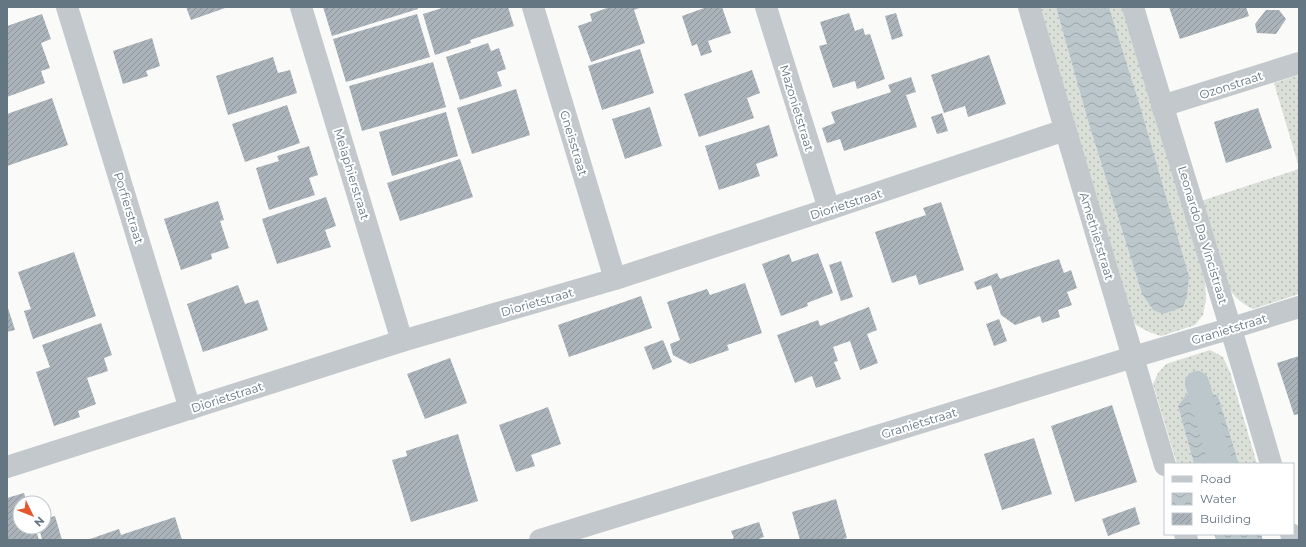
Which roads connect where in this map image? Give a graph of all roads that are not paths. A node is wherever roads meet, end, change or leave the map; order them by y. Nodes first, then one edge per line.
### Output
1 (67, 7) edge
2 (301, 7) edge
3 (533, 7) edge
4 (766, 7) edge
5 (1029, 7) edge
6 (1133, 7) edge
7 (1299, 63) edge
8 (1162, 106) junction
9 (1065, 130) junction
10 (829, 209) junction
11 (615, 279) junction
12 (1299, 307) edge
13 (1232, 328) junction
14 (402, 341) junction
15 (1133, 357) junction
16 (190, 409) junction
17 (1164, 463) edge
18 (1271, 463) edge
19 (7, 467) edge
20 (540, 540) edge

1 - 16 street, Porfierstraat
2 - 14 street, Melaphierstraat
3 - 11 street, Gneisstraat
4 - 10 street, Mazonietstraat
5 - 9 street, Amethietstraat
6 - 8 street, Leonardo Da Vincistraat
7 - 8 street, Ozonstraat
8 - 13 street, Leonardo Da Vincistraat
9 - 10 street, Diorietstraat
9 - 15 street, Amethietstraat
10 - 11 street, Diorietstraat
11 - 14 street, Diorietstraat
12 - 13 street, Granietstraat
13 - 15 street, Granietstraat
13 - 18 street, Leonardo Da Vincistraat
14 - 16 street, Diorietstraat
15 - 17 street, Amethietstraat
15 - 20 street, Granietstraat
16 - 19 street, Diorietstraat

